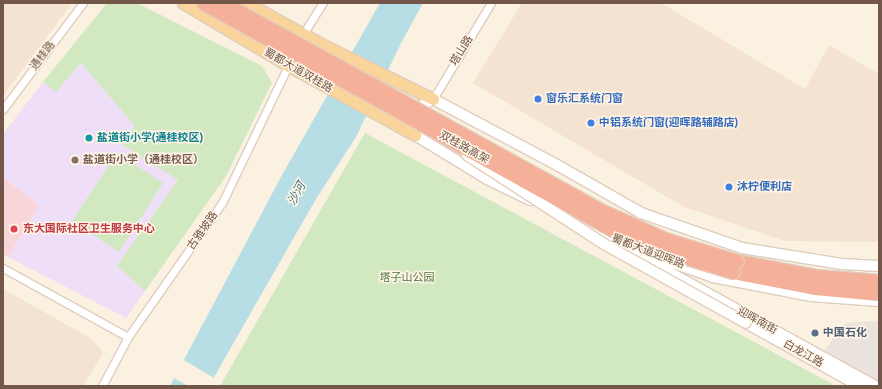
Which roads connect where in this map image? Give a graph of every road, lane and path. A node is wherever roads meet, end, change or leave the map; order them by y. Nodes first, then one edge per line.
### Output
1 (83, 3) edge
2 (183, 3) edge
3 (203, 3) edge
4 (224, 3) edge
5 (247, 3) edge
6 (323, 3) edge
7 (492, 3) edge
8 (303, 33) junction
9 (289, 66) junction
10 (433, 99) junction
11 (3, 109) edge
12 (419, 130) junction
13 (641, 252) junction
14 (735, 266) junction
15 (879, 266) edge
16 (3, 268) edge
17 (879, 281) edge
18 (820, 289) junction
19 (879, 294) edge
20 (862, 300) junction
21 (879, 301) edge
22 (128, 337) junction
23 (102, 386) edge
24 (860, 386) edge
25 (875, 386) edge

1 - 11 street, 通桂路
2 - 9 main road, 蜀都大道双桂路
3 - 12 highway, 双桂路高架, bridge
4 - 14 highway, 双桂路高架, bridge
5 - 8 main road
6 - 8 street, 古雅坡路
7 - 10 street, 塔山路
8 - 9 street, 古雅坡路
8 - 10 main road
9 - 10 main road, bridge
9 - 12 main road, 蜀都大道双桂路
9 - 22 street, 古雅坡路
10 - 12 main road
10 - 15 main road
12 - 13 main road, 蜀都大道迎晖路
12 - 14 highway, 双桂路高架, bridge
12 - 24 main road, 白龙江路, bridge
13 - 20 main road, 蜀都大道迎晖路
13 - 25 main road, 迎晖南街
14 - 17 highway
14 - 18 highway
16 - 22 street
18 - 19 highway
18 - 20 main road
20 - 21 main road, 蜀都大道迎晖路
22 - 23 street, 古雅坡路

